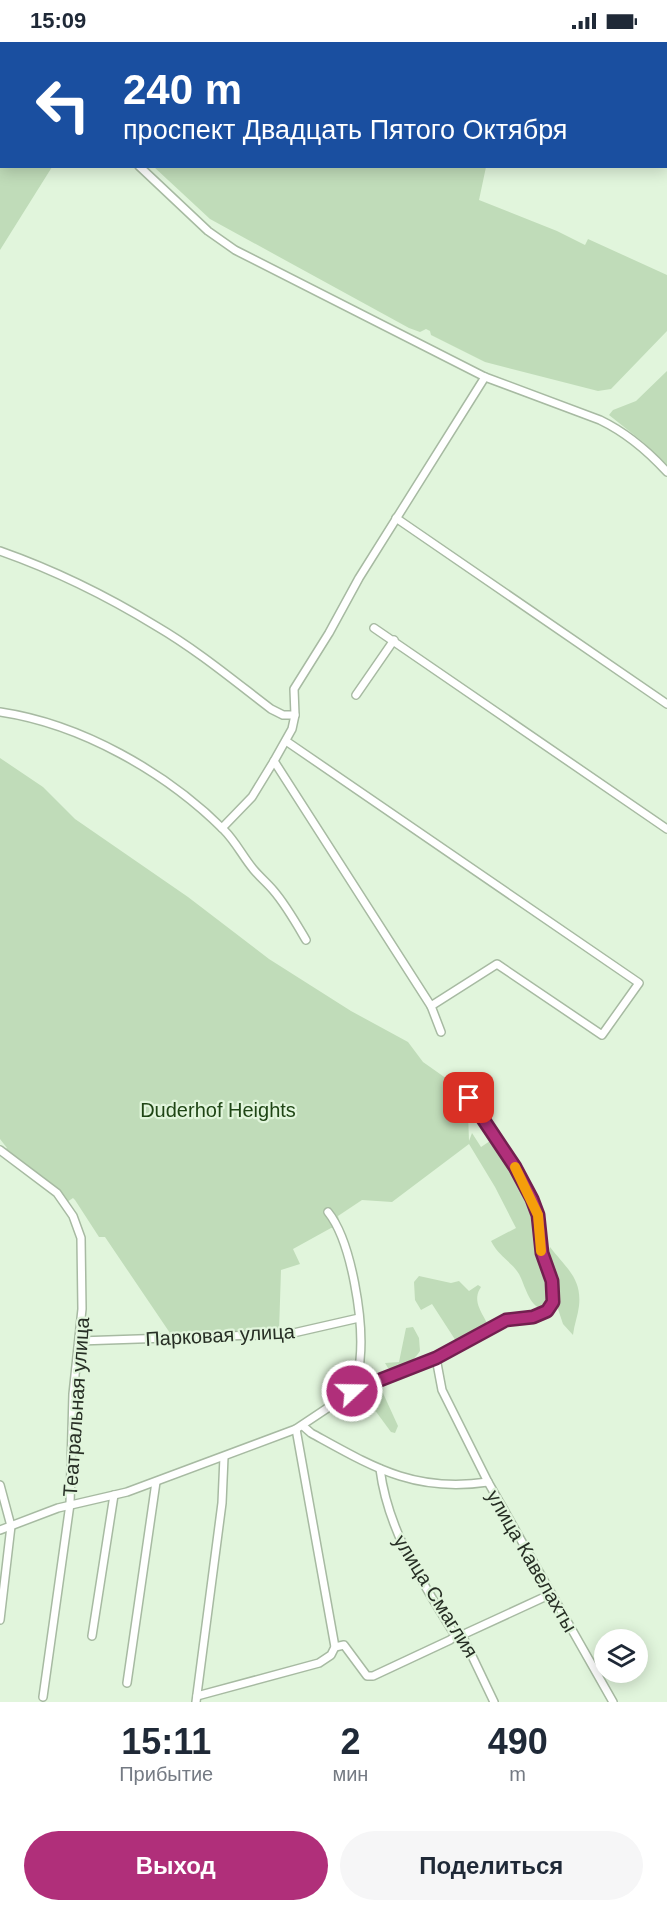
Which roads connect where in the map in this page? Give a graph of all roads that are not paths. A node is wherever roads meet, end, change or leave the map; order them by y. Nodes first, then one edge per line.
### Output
1 (141, 168) edge
2 (485, 377) junction
3 (667, 472) edge
4 (396, 518) junction
5 (0, 551) edge
6 (374, 628) dead end
7 (394, 640) junction
8 (356, 694) dead end
9 (667, 704) edge
10 (0, 712) edge
11 (295, 715) junction
12 (286, 741) junction
13 (274, 761) junction
14 (222, 828) junction
15 (667, 829) edge
16 (306, 940) dead end
17 (431, 1006) junction
18 (441, 1032) dead end
19 (465, 1092) dead end
20 (0, 1150) edge
21 (328, 1212) dead end
22 (359, 1317) junction
23 (79, 1341) junction
24 (436, 1358) junction
25 (352, 1391) junction
26 (300, 1428) junction
27 (224, 1457) junction
28 (380, 1470) junction
29 (156, 1482) junction
30 (488, 1482) junction
31 (0, 1485) edge
32 (114, 1495) junction
33 (70, 1504) junction
34 (11, 1526) junction
35 (0, 1530) edge
36 (551, 1594) junction
37 (0, 1620) edge
38 (460, 1634) junction
39 (92, 1636) dead end
40 (335, 1647) junction
41 (127, 1683) dead end
42 (43, 1697) dead end
43 (196, 1699) edge
44 (494, 1702) edge
45 (613, 1702) edge

1 - 2 street
2 - 3 street
2 - 4 street
4 - 9 street
4 - 11 street
5 - 11 street
6 - 7 street
7 - 8 street
7 - 15 street
10 - 14 street
11 - 12 street
12 - 13 street
12 - 17 street
13 - 14 street
13 - 17 street
14 - 16 street
17 - 18 street
19 - 24 street
20 - 23 street, Театральная улица
21 - 22 street
22 - 23 street, Парковая улица
22 - 25 street
23 - 33 street, Театральная улица
24 - 25 street
24 - 30 street, улица Кавелахты
25 - 26 street
26 - 27 street
26 - 28 street
26 - 40 street
27 - 29 street
27 - 43 street
28 - 30 street
28 - 38 street, улица Смаглия
29 - 32 street
29 - 41 street
30 - 36 street, улица Кавелахты
31 - 34 street
32 - 33 street
32 - 39 street
33 - 34 street
33 - 42 street, Театральная улица
34 - 35 street
34 - 37 street
36 - 38 street
36 - 45 street, улица Кавелахты
38 - 40 street
38 - 44 street, улица Смаглия
40 - 43 street

